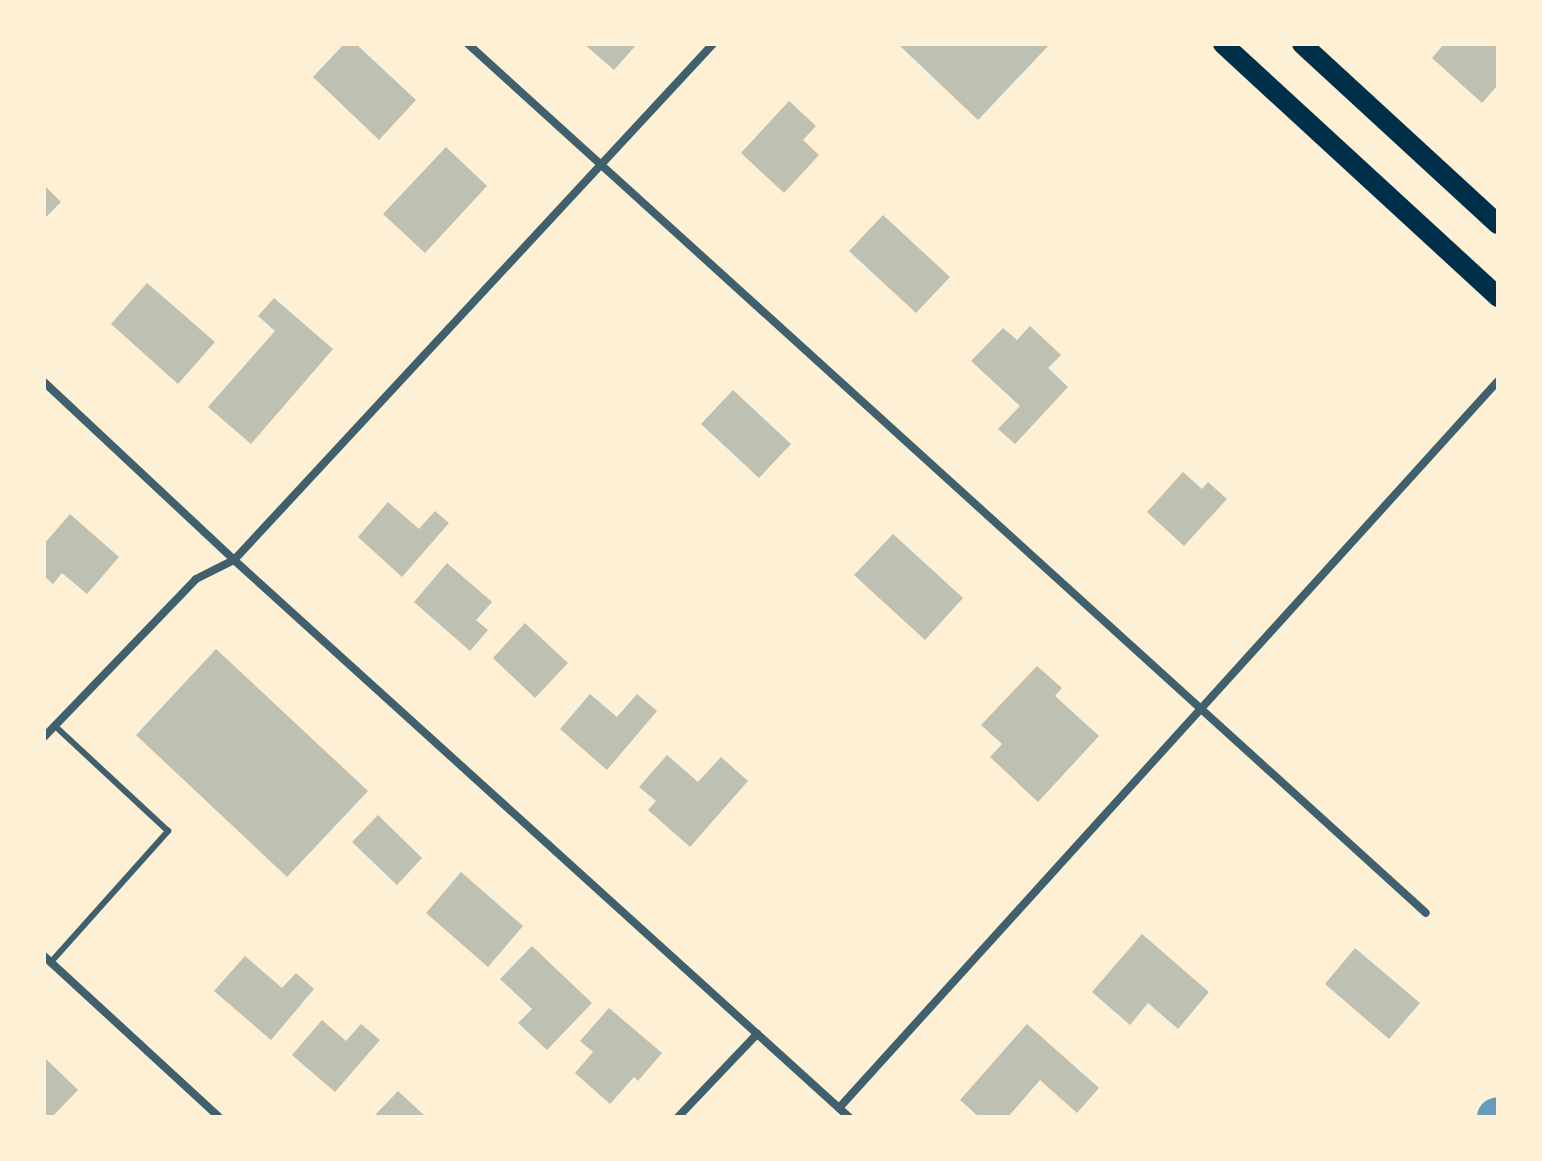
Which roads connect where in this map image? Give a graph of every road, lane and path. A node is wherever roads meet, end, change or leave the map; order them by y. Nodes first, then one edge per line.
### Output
1 (468, 44) edge
2 (713, 44) edge
3 (1223, 44) edge
4 (1302, 44) edge
5 (602, 167) junction
6 (1498, 224) edge
7 (1498, 297) edge
8 (1498, 381) edge
9 (44, 382) edge
10 (234, 560) junction
11 (1202, 710) junction
12 (55, 726) junction
13 (44, 737) edge
14 (1426, 913) dead end
15 (47, 959) edge
16 (757, 1034) junction
17 (839, 1108) junction
18 (219, 1117) edge
19 (678, 1117) edge
20 (849, 1117) edge

1 - 5 street
2 - 5 street
3 - 7 main road
4 - 6 main road
5 - 10 street
5 - 11 street
8 - 11 street
9 - 10 street
10 - 12 street
10 - 16 street
11 - 14 street
11 - 17 street
12 - 13 street
12 - 15 lane
15 - 18 street
16 - 17 street
16 - 19 street
17 - 20 street

